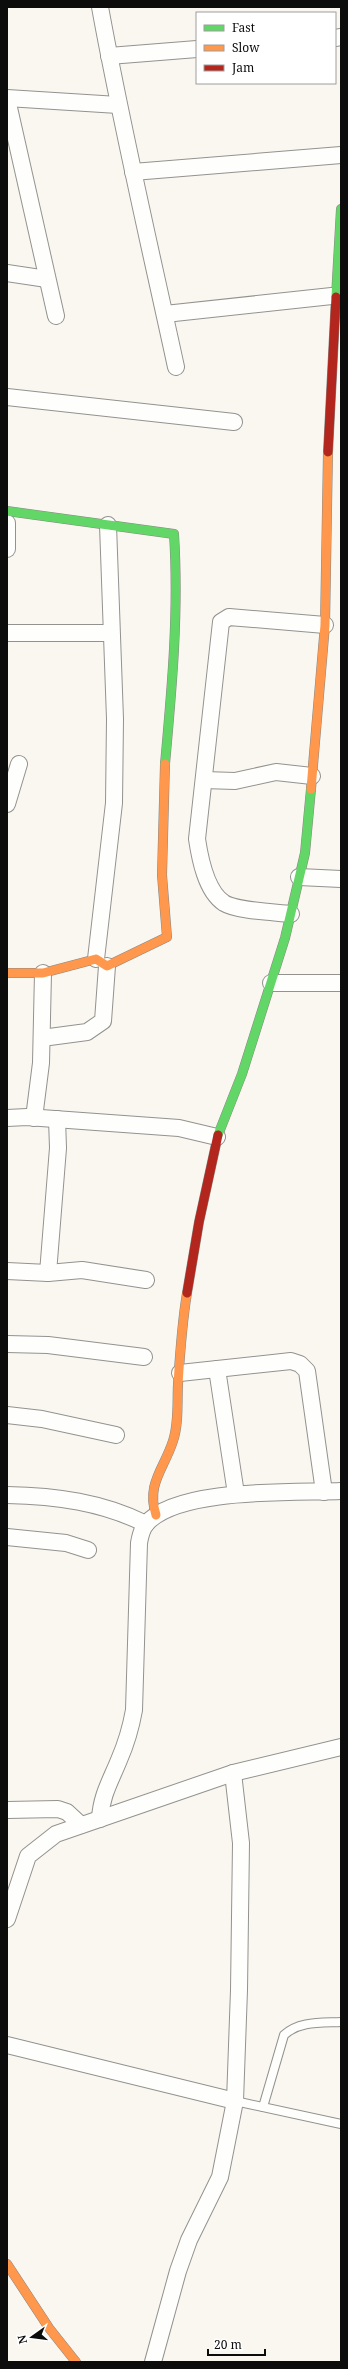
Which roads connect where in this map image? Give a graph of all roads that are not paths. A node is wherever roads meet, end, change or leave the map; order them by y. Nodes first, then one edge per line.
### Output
1 (100, 7) edge
2 (196, 49) edge
3 (109, 56) junction
4 (7, 98) edge
5 (118, 106) junction
6 (341, 155) edge
7 (134, 172) junction
8 (341, 209) edge
9 (7, 273) edge
10 (47, 279) junction
11 (338, 296) edge
12 (165, 314) junction
13 (56, 316) dead end
14 (176, 367) dead end
15 (7, 397) edge
16 (336, 403) edge
17 (234, 422) dead end
18 (334, 471) edge
19 (7, 511) edge
20 (7, 523) edge
21 (108, 525) junction
22 (7, 549) edge
23 (325, 625) junction
24 (111, 632) junction
25 (7, 633) edge
26 (19, 764) dead end
27 (312, 776) junction
28 (204, 780) junction
29 (7, 804) edge
30 (299, 877) junction
31 (341, 879) edge
32 (291, 914) junction
33 (102, 962) junction
34 (7, 973) edge
35 (43, 974) junction
36 (341, 982) edge
37 (271, 983) junction
38 (42, 1038) junction
39 (7, 1118) edge
40 (34, 1118) junction
41 (57, 1119) junction
42 (217, 1137) junction
43 (7, 1271) edge
44 (48, 1273) junction
45 (146, 1280) dead end
46 (7, 1344) edge
47 (144, 1357) dead end
48 (217, 1369) junction
49 (180, 1373) junction
50 (7, 1415) edge
51 (116, 1436) dead end
52 (341, 1491) edge
53 (324, 1492) junction
54 (236, 1494) junction
55 (7, 1495) edge
56 (151, 1520) junction
57 (7, 1537) edge
58 (88, 1550) dead end
59 (341, 1747) edge
60 (234, 1773) junction
61 (7, 1810) edge
62 (100, 1819) junction
63 (81, 1825) junction
64 (7, 1919) edge
65 (341, 2022) edge
66 (7, 2045) edge
67 (235, 2101) junction
68 (263, 2108) junction
69 (341, 2124) edge
70 (7, 2264) edge
71 (76, 2362) edge
72 (153, 2362) edge

1 - 3 street
2 - 3 street
3 - 5 street
4 - 5 street
4 - 10 street
5 - 7 street
6 - 7 street
7 - 12 street
8 - 11 street
9 - 10 street
10 - 13 street
11 - 12 street
11 - 16 street
12 - 14 street
15 - 17 street
16 - 18 street
18 - 23 street
19 - 21 street
20 - 22 street
21 - 24 street
21 - 33 street
23 - 27 street
23 - 28 street
24 - 25 street
24 - 33 street
26 - 29 street
27 - 28 street
27 - 30 street
28 - 32 street
30 - 31 street
30 - 32 street
32 - 37 street
33 - 35 street
33 - 38 street
34 - 35 street
35 - 38 street
36 - 37 street
37 - 42 street
38 - 40 street
39 - 40 street
40 - 41 street
41 - 42 street
41 - 44 street
42 - 49 street
43 - 44 street
44 - 45 street
46 - 47 street
48 - 49 street
48 - 53 street
48 - 54 street
49 - 56 street
50 - 51 street
52 - 53 street
53 - 54 street
54 - 56 street
55 - 56 street
56 - 62 street
57 - 58 street
59 - 60 street
60 - 62 street
60 - 67 street
61 - 63 street
62 - 63 street
63 - 64 street
65 - 68 lane
66 - 67 street
67 - 68 lane
67 - 72 street
68 - 69 lane
70 - 71 street

